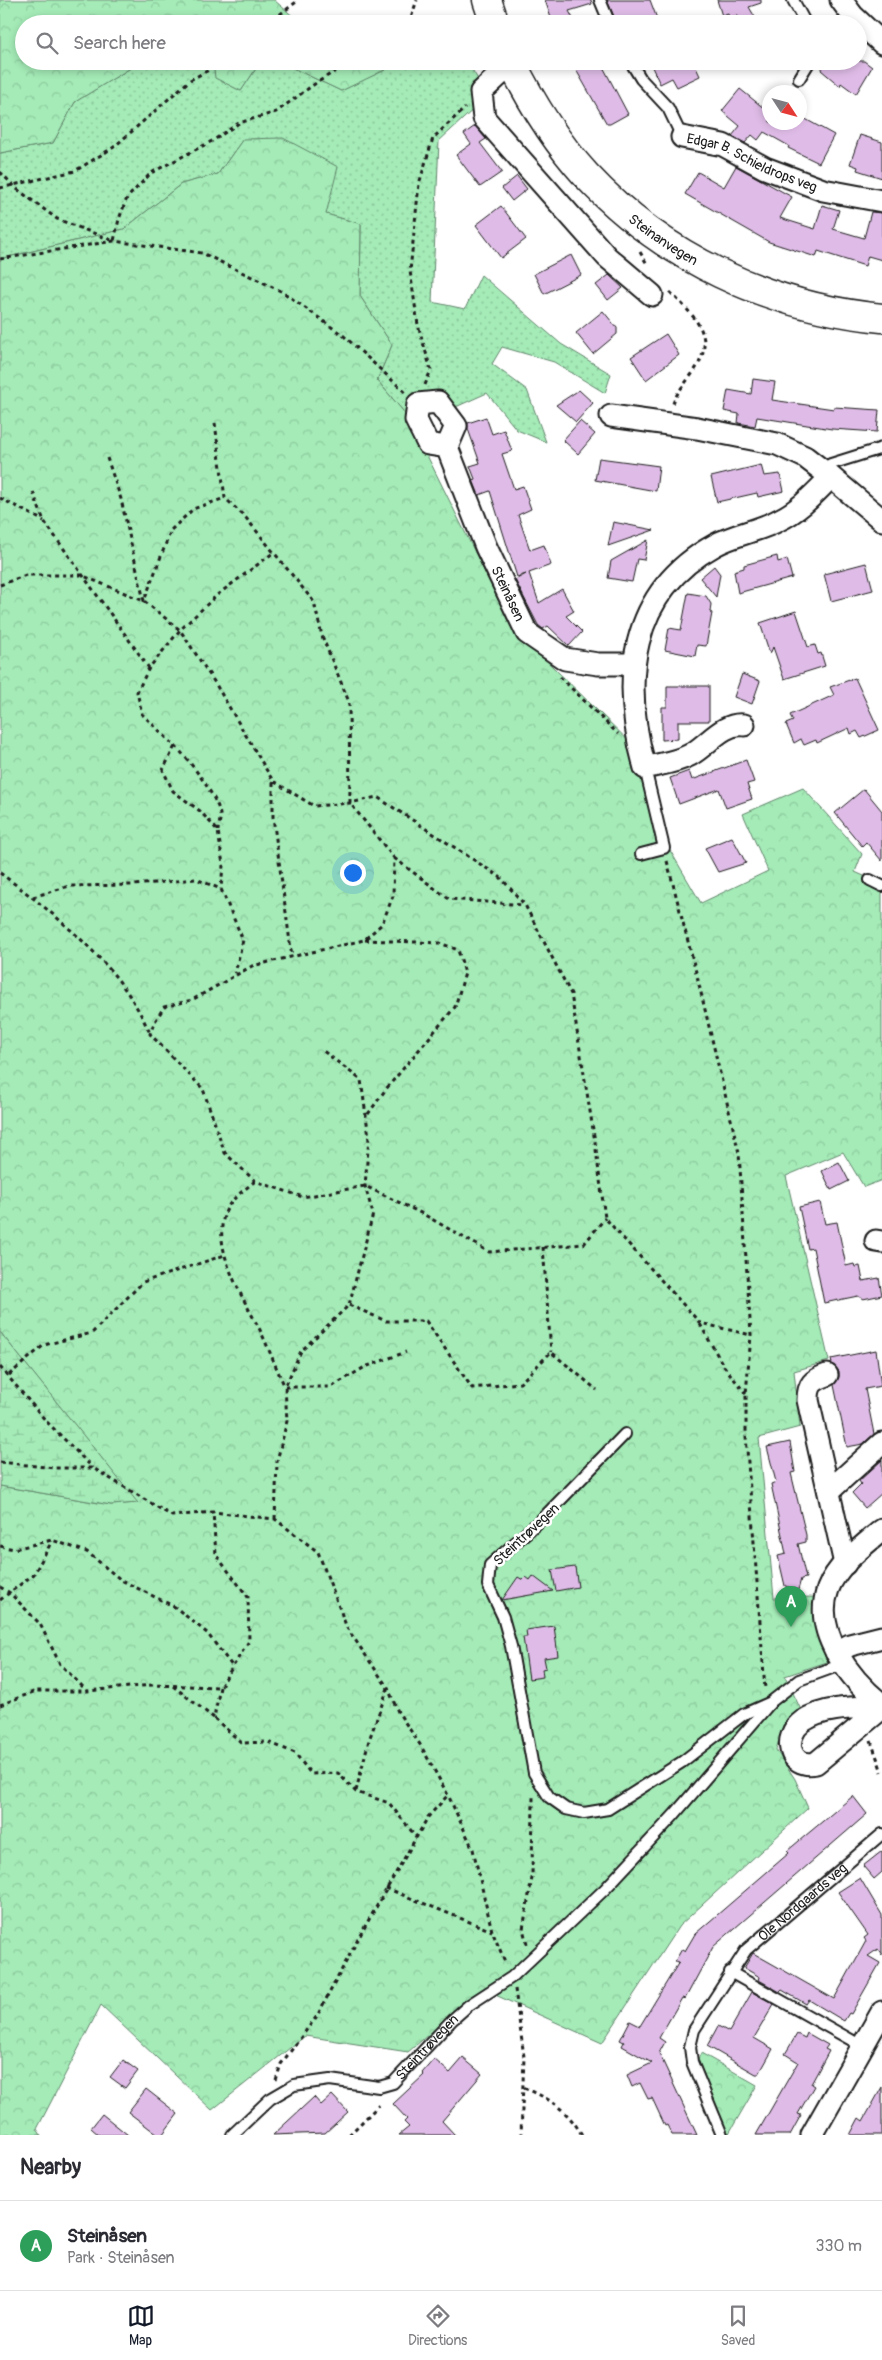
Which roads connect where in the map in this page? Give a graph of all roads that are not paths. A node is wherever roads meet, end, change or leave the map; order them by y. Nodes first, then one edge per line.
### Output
1 (487, 0) edge
2 (600, 0) edge
3 (793, 0) edge
4 (491, 15) edge
5 (606, 15) edge
6 (801, 15) edge
7 (867, 30) edge
8 (882, 43) edge
9 (503, 70) edge
10 (515, 70) edge
11 (636, 70) edge
12 (804, 70) edge
13 (799, 79) dead end
14 (682, 137) joint
15 (882, 201) edge
16 (659, 291) road end
17 (882, 318) edge
18 (611, 416) dead end
19 (447, 447) junction
20 (882, 448) edge
21 (826, 473) junction
22 (882, 520) edge
23 (633, 664) junction
24 (744, 725) dead end
25 (645, 768) junction
26 (641, 854) dead end
27 (870, 880) dead end
28 (882, 886) edge
29 (827, 1375) dead end
30 (625, 1434) dead end
31 (882, 1443) edge
32 (828, 1491) junction
33 (882, 1530) edge
34 (845, 1564) junction
35 (882, 1637) edge
36 (840, 1658) junction
37 (772, 1701) junction
38 (882, 1707) edge
39 (881, 1836) edge
40 (730, 1972) junction
41 (882, 2012) edge
42 (862, 2046) junction
43 (232, 2135) edge
44 (722, 2135) edge
45 (812, 2135) edge

1 - 4 main road
2 - 5 lane
3 - 6 lane
7 - 8 street
9 - 16 street, Steinanvegen
10 - 17 main road, Steinanvegen
11 - 14 lane, Edgar B. Schieldrops veg
12 - 13 lane
14 - 15 street, Edgar B. Schieldrops veg
18 - 21 street
19 - 19 street
19 - 23 street, Steinåsen
20 - 21 lane
21 - 22 street
21 - 23 street
23 - 25 street
24 - 25 street
25 - 26 lane
27 - 28 lane
29 - 32 street
30 - 37 lane, Steintrøvegen
31 - 32 street
32 - 34 street
33 - 34 street
34 - 36 street
35 - 36 street
36 - 37 lane, Steintrøvegen
36 - 38 street
37 - 43 lane, Steintrøvegen
38 - 38 street
39 - 40 lane, Ole Nordgaards veg
40 - 42 lane
40 - 44 lane, Ole Nordgaards veg
41 - 42 street
42 - 45 street

